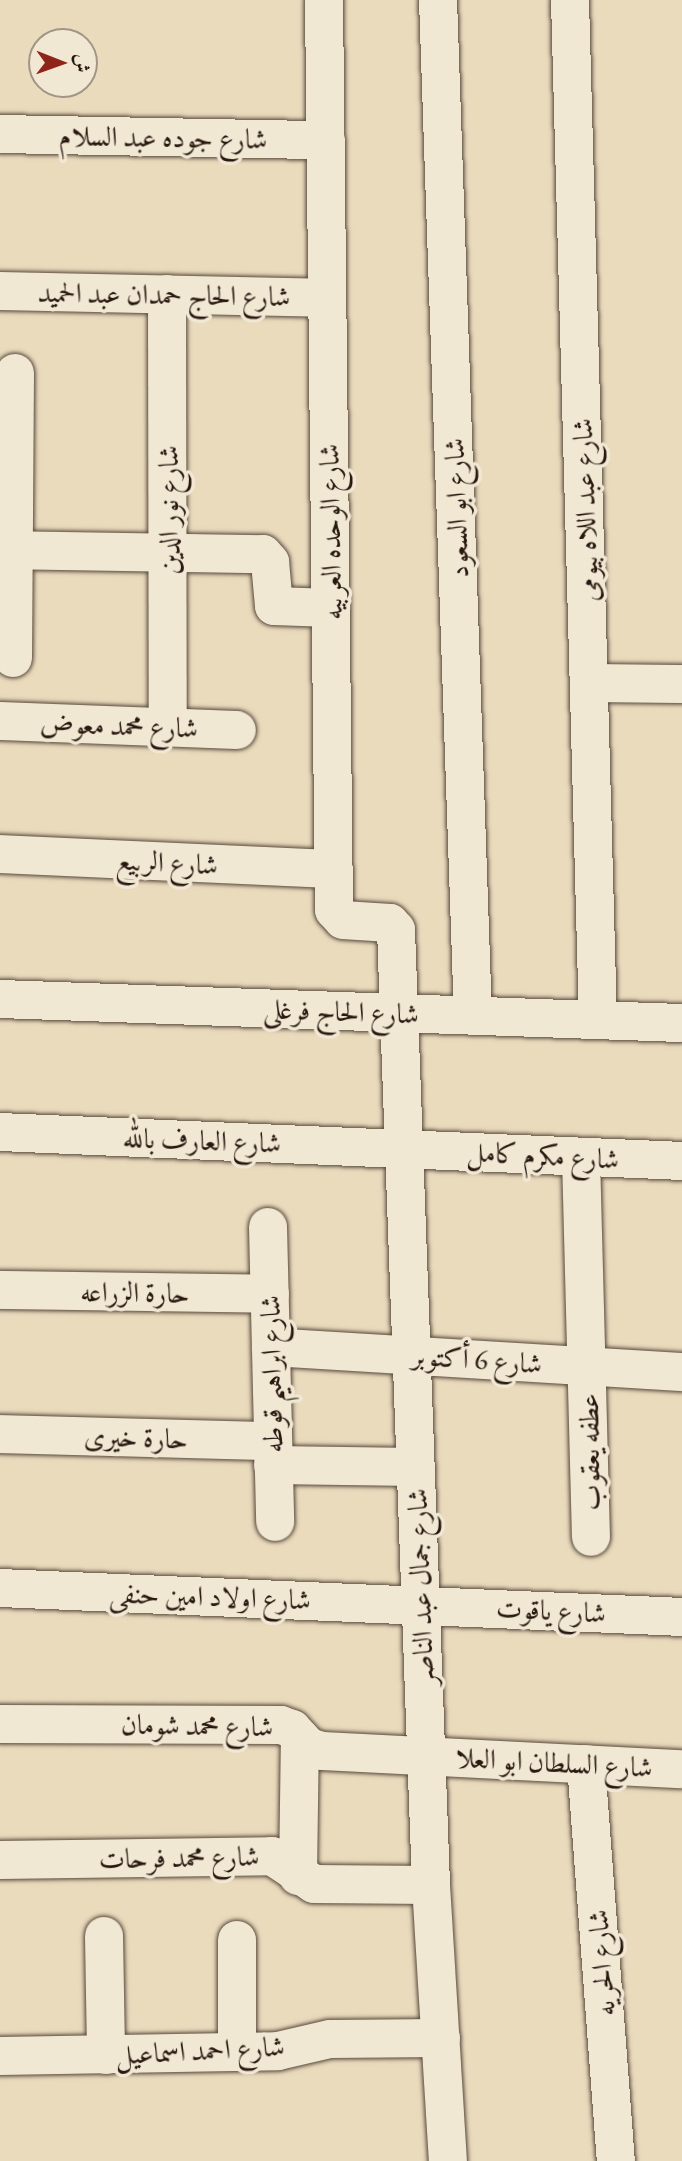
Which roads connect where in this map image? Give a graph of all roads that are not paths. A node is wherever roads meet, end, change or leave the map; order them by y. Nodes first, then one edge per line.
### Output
1 (324, 0) edge
2 (438, 0) edge
3 (570, 0) edge
4 (0, 134) edge
5 (326, 140) junction
6 (0, 291) edge
7 (167, 294) junction
8 (327, 298) junction
9 (15, 373) dead end
10 (7, 550) edge
11 (168, 552) junction
12 (331, 608) junction
13 (13, 658) dead end
14 (589, 683) junction
15 (682, 684) edge
16 (0, 721) edge
17 (168, 727) junction
18 (237, 730) dead end
19 (0, 854) edge
20 (334, 869) junction
21 (0, 999) edge
22 (399, 1013) junction
23 (473, 1015) junction
24 (598, 1020) junction
25 (682, 1023) edge
26 (0, 1132) edge
27 (404, 1148) junction
28 (581, 1157) junction
29 (682, 1161) edge
30 (268, 1227) dead end
31 (0, 1290) edge
32 (270, 1294) junction
33 (271, 1347) junction
34 (411, 1355) junction
35 (586, 1366) junction
36 (682, 1372) edge
37 (0, 1434) edge
38 (273, 1453) junction
39 (415, 1467) junction
40 (275, 1522) dead end
41 (591, 1537) dead end
42 (0, 1588) edge
43 (420, 1604) junction
44 (682, 1616) edge
45 (0, 1724) edge
46 (300, 1738) junction
47 (426, 1755) junction
48 (586, 1764) junction
49 (682, 1769) edge
50 (0, 1860) edge
51 (298, 1876) junction
52 (432, 1885) junction
53 (104, 1936) dead end
54 (237, 1940) dead end
55 (441, 2038) junction
56 (237, 2052) junction
57 (106, 2054) junction
58 (0, 2056) edge
59 (449, 2161) edge
60 (616, 2161) edge

1 - 5 street, شارع الوحده العربيه
2 - 23 street, شارع ابو السعود
3 - 14 street, شارع عبد اللاه بيومى
4 - 5 street, شارع جوده عبد السلام
5 - 8 street, شارع الوحده العربيه
6 - 7 street, شارع الحاج حمدان عبد الحميد
7 - 8 street, شارع الحاج حمدان عبد الحميد
7 - 11 street, شارع نور الدين
8 - 12 street, شارع الوحده العربيه
9 - 10 street
10 - 11 street
10 - 13 street
11 - 12 street
11 - 17 street, شارع نور الدين
12 - 20 street, شارع الوحده العربيه
14 - 15 street
14 - 24 street, شارع عبد اللاه بيومى
16 - 17 street, شارع محمد معوض
17 - 18 street, شارع محمد معوض
19 - 20 street, شارع الربيع
20 - 22 street, شارع الوحده العربيه
21 - 22 street, شارع الحاج فرغلى
22 - 23 street, شارع الحاج فرغلى
22 - 27 street, شارع جمال عبد الناصر
23 - 24 street, شارع الحاج فرغلى
24 - 25 street, شارع الحاج فرغلى
26 - 27 street, شارع العارف بالله
27 - 28 street, شارع مكرم كامل
27 - 34 street, شارع جمال عبد الناصر
28 - 29 street, شارع مكرم كامل
28 - 35 street, عطفه يعقوب
30 - 32 street, شارع ابراهيم قوطه
31 - 32 street, حارة الزراعه
32 - 33 street, شارع ابراهيم قوطه
33 - 34 street, شارع 6 أكتوبر
33 - 38 street, شارع ابراهيم قوطه
34 - 35 street, شارع 6 أكتوبر
34 - 39 street, شارع جمال عبد الناصر
35 - 36 street, شارع 6 أكتوبر
35 - 41 street, عطفه يعقوب
37 - 38 street, حارة خيرى
38 - 39 street, حارة خيرى
38 - 40 street, شارع ابراهيم قوطه
39 - 43 street, شارع جمال عبد الناصر
42 - 43 street, شارع اولاد امين حنفى
43 - 44 street, شارع ياقوت
43 - 47 street, شارع جمال عبد الناصر
45 - 46 street, شارع محمد شومان
46 - 47 street, شارع محمد شومان
46 - 51 street
47 - 48 street, شارع السلطان ابو العلا
47 - 52 street, شارع جمال عبد الناصر
48 - 49 street, شارع السلطان ابو العلا
48 - 60 street, شارع الحريه
50 - 51 street, شارع محمد فرحات
51 - 52 street, شارع محمد فرحات
52 - 55 street, شارع جمال عبد الناصر
53 - 57 street
54 - 56 street
55 - 56 street, شارع احمد اسماعيل
55 - 59 street, شارع جمال عبد الناصر
56 - 57 street, شارع احمد اسماعيل
57 - 58 street, شارع احمد اسماعيل

